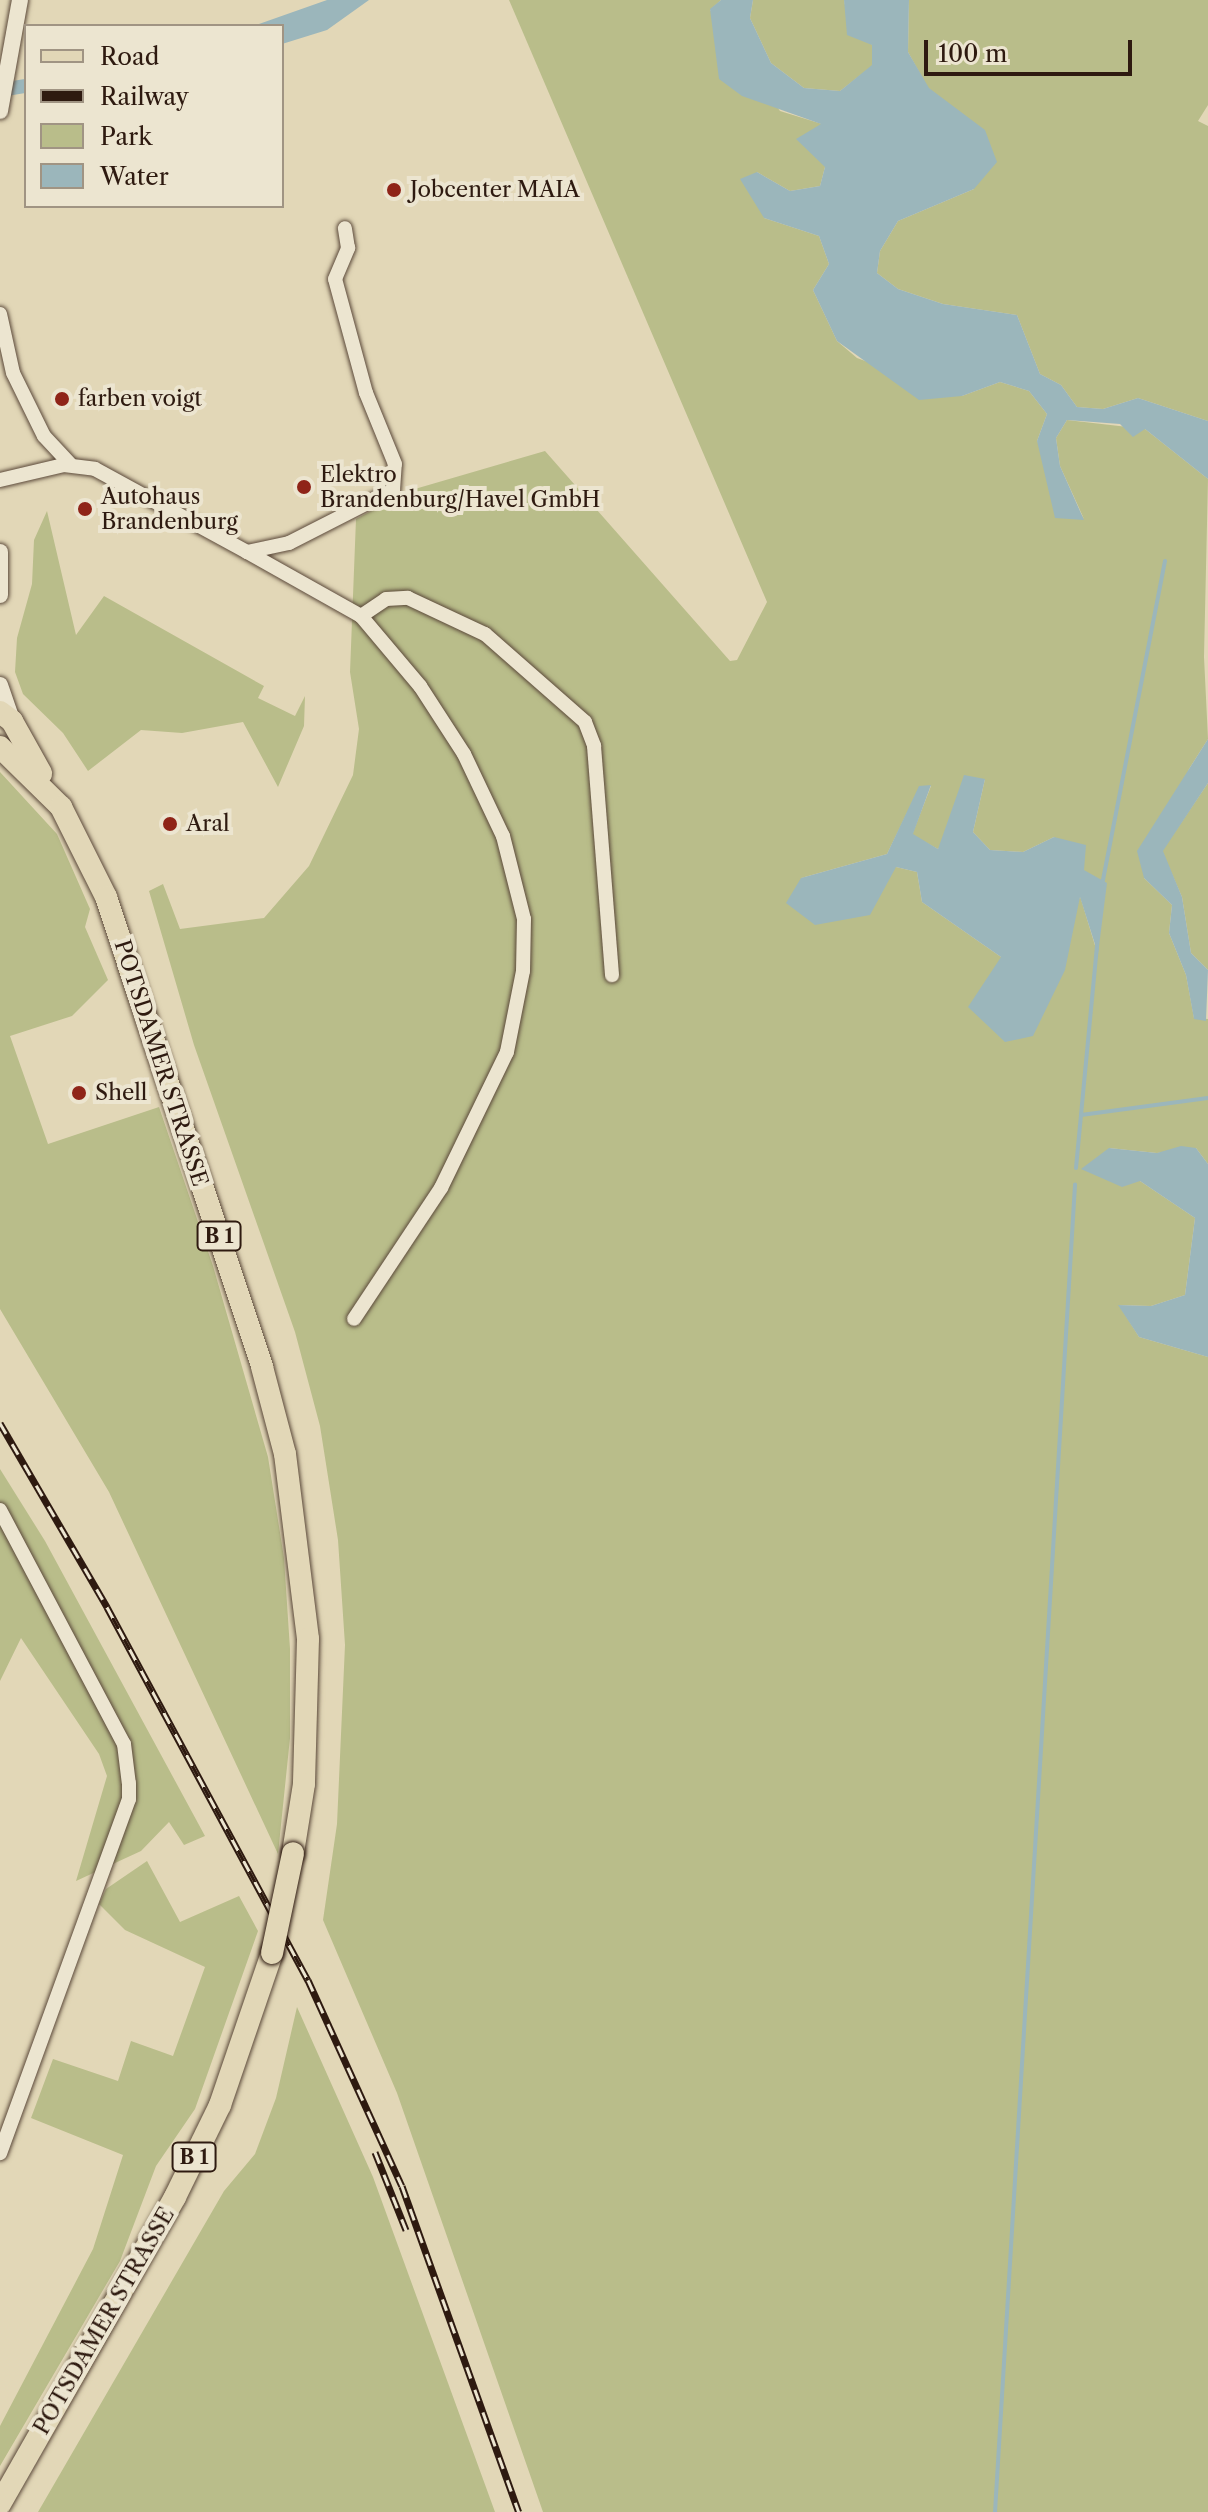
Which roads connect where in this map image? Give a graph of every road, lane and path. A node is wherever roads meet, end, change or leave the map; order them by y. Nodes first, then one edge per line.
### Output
1 (20, 0) edge
2 (0, 109) edge
3 (345, 228) dead end
4 (0, 314) edge
5 (70, 464) junction
6 (0, 480) edge
7 (0, 552) edge
8 (247, 552) junction
9 (0, 595) edge
10 (361, 616) junction
11 (0, 685) edge
12 (6, 716) edge
13 (0, 747) edge
14 (57, 802) junction
15 (612, 975) dead end
16 (354, 1319) dead end
17 (0, 1510) edge
18 (0, 2153) edge
19 (0, 2504) edge

1 - 2 street
3 - 8 street
4 - 5 street
5 - 6 street
5 - 8 street
7 - 9 street
8 - 10 street
10 - 15 street
10 - 16 street
11 - 12 street
12 - 14 main road, POTSDAMER STRASSE / B 1
13 - 14 main road, POTSDAMER STRASSE / B 1
14 - 19 main road, POTSDAMER STRASSE / B 1, bridge
17 - 18 street

